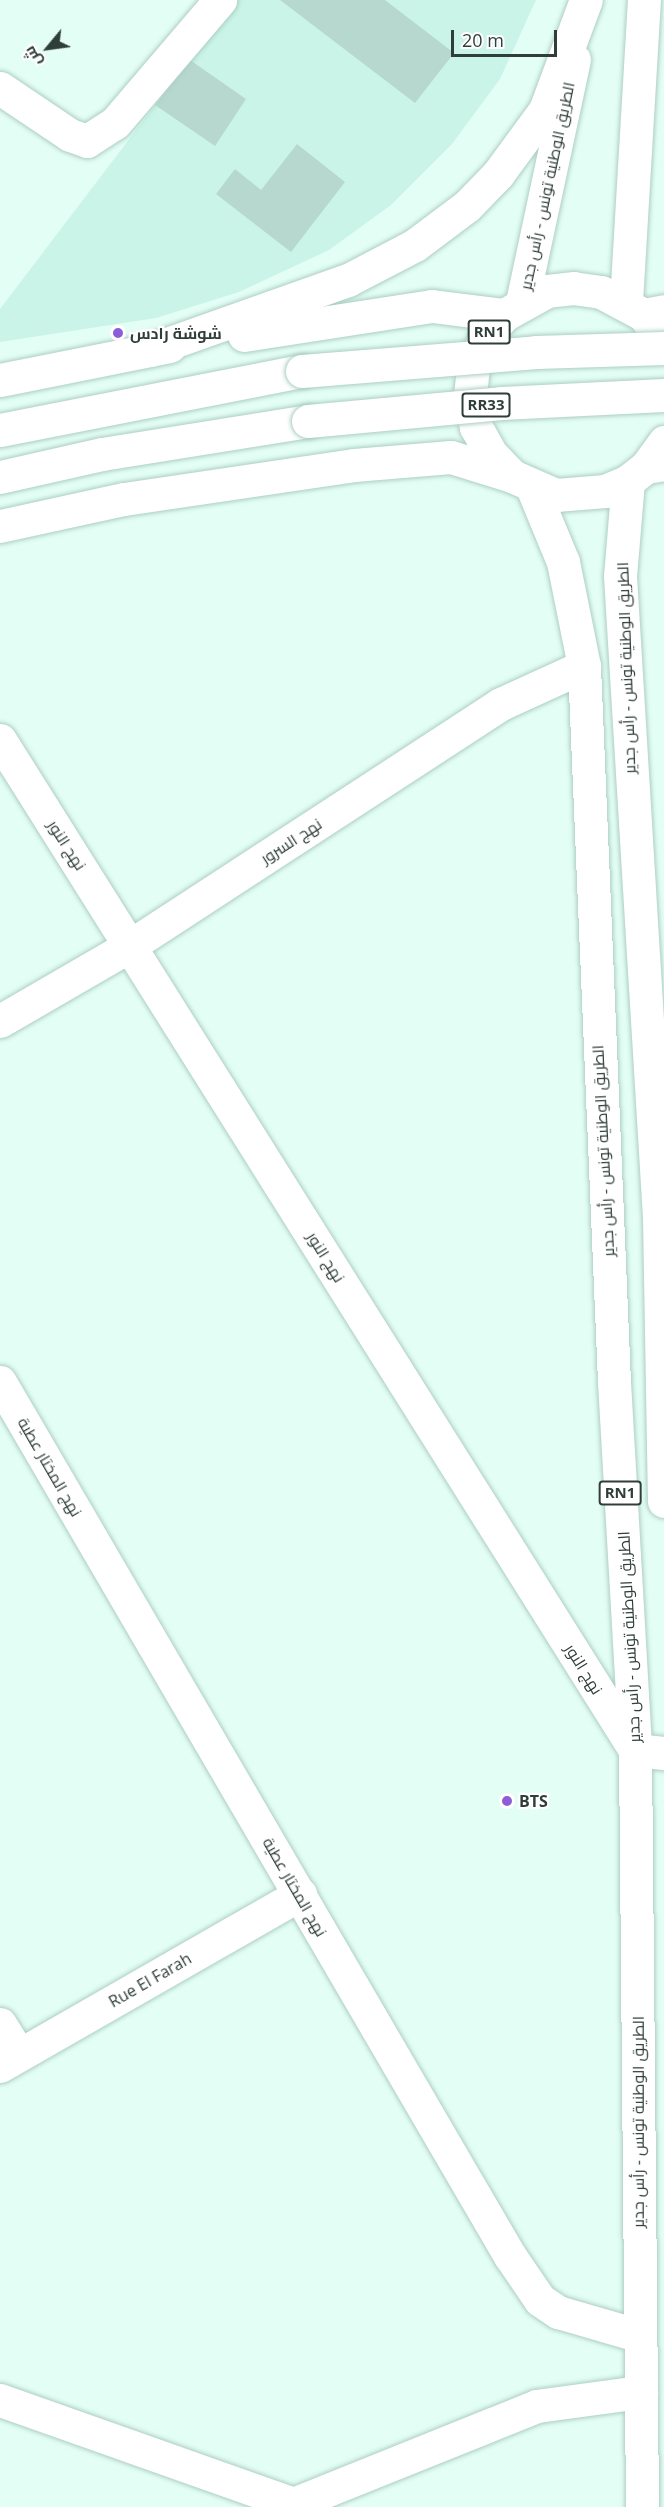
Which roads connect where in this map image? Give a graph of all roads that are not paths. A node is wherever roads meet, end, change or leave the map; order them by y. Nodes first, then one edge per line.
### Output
1 (220, 0) edge
2 (587, 0) edge
3 (644, 0) edge
4 (0, 88) edge
5 (513, 308) junction
6 (644, 309) edge
7 (664, 341) edge
8 (664, 348) edge
9 (150, 350) junction
10 (0, 380) edge
11 (664, 395) edge
12 (0, 430) edge
13 (650, 463) edge
14 (0, 477) edge
15 (522, 482) junction
16 (0, 526) edge
17 (584, 666) junction
18 (0, 740) edge
19 (131, 945) junction
20 (0, 1021) edge
21 (0, 1382) edge
22 (664, 1501) edge
23 (650, 1752) edge
24 (300, 1894) junction
25 (0, 2024) edge
26 (9, 2060) edge
27 (638, 2335) junction
28 (641, 2392) junction
29 (0, 2400) edge
30 (642, 2507) edge

1 - 4 main road
2 - 5 main road, الطريق الوطنية تونس - رأس جدير / RN1
2 - 9 main road
3 - 6 main road
5 - 6 main road, RN1
5 - 9 main road
5 - 15 main road, RN1
6 - 7 main road
8 - 12 main road, bridge
9 - 10 main road
11 - 14 main road, RR33, bridge
13 - 15 main road, RN1
13 - 22 main road, الطريق الوطنية تونس - رأس جدير / RN1
15 - 16 main road
15 - 17 main road, الطريق الوطنية تونس - رأس جدير / RN1
17 - 19 main road, نهج السرور
17 - 23 main road, الطريق الوطنية تونس - رأس جدير / RN1
18 - 19 main road, نهج النور
19 - 20 main road, نهج السرور
19 - 23 main road, نهج النور
21 - 24 main road, نهج المختار عطية
23 - 27 main road, الطريق الوطنية تونس - رأس جدير / RN1
24 - 26 main road, Rue El Farah
24 - 27 main road, نهج المختار عطية
25 - 26 main road
27 - 28 main road, الطريق الوطنية تونس - رأس جدير / RN1
28 - 29 main road
28 - 30 main road, الطريق الوطنية تونس - رأس جدير / RN1

